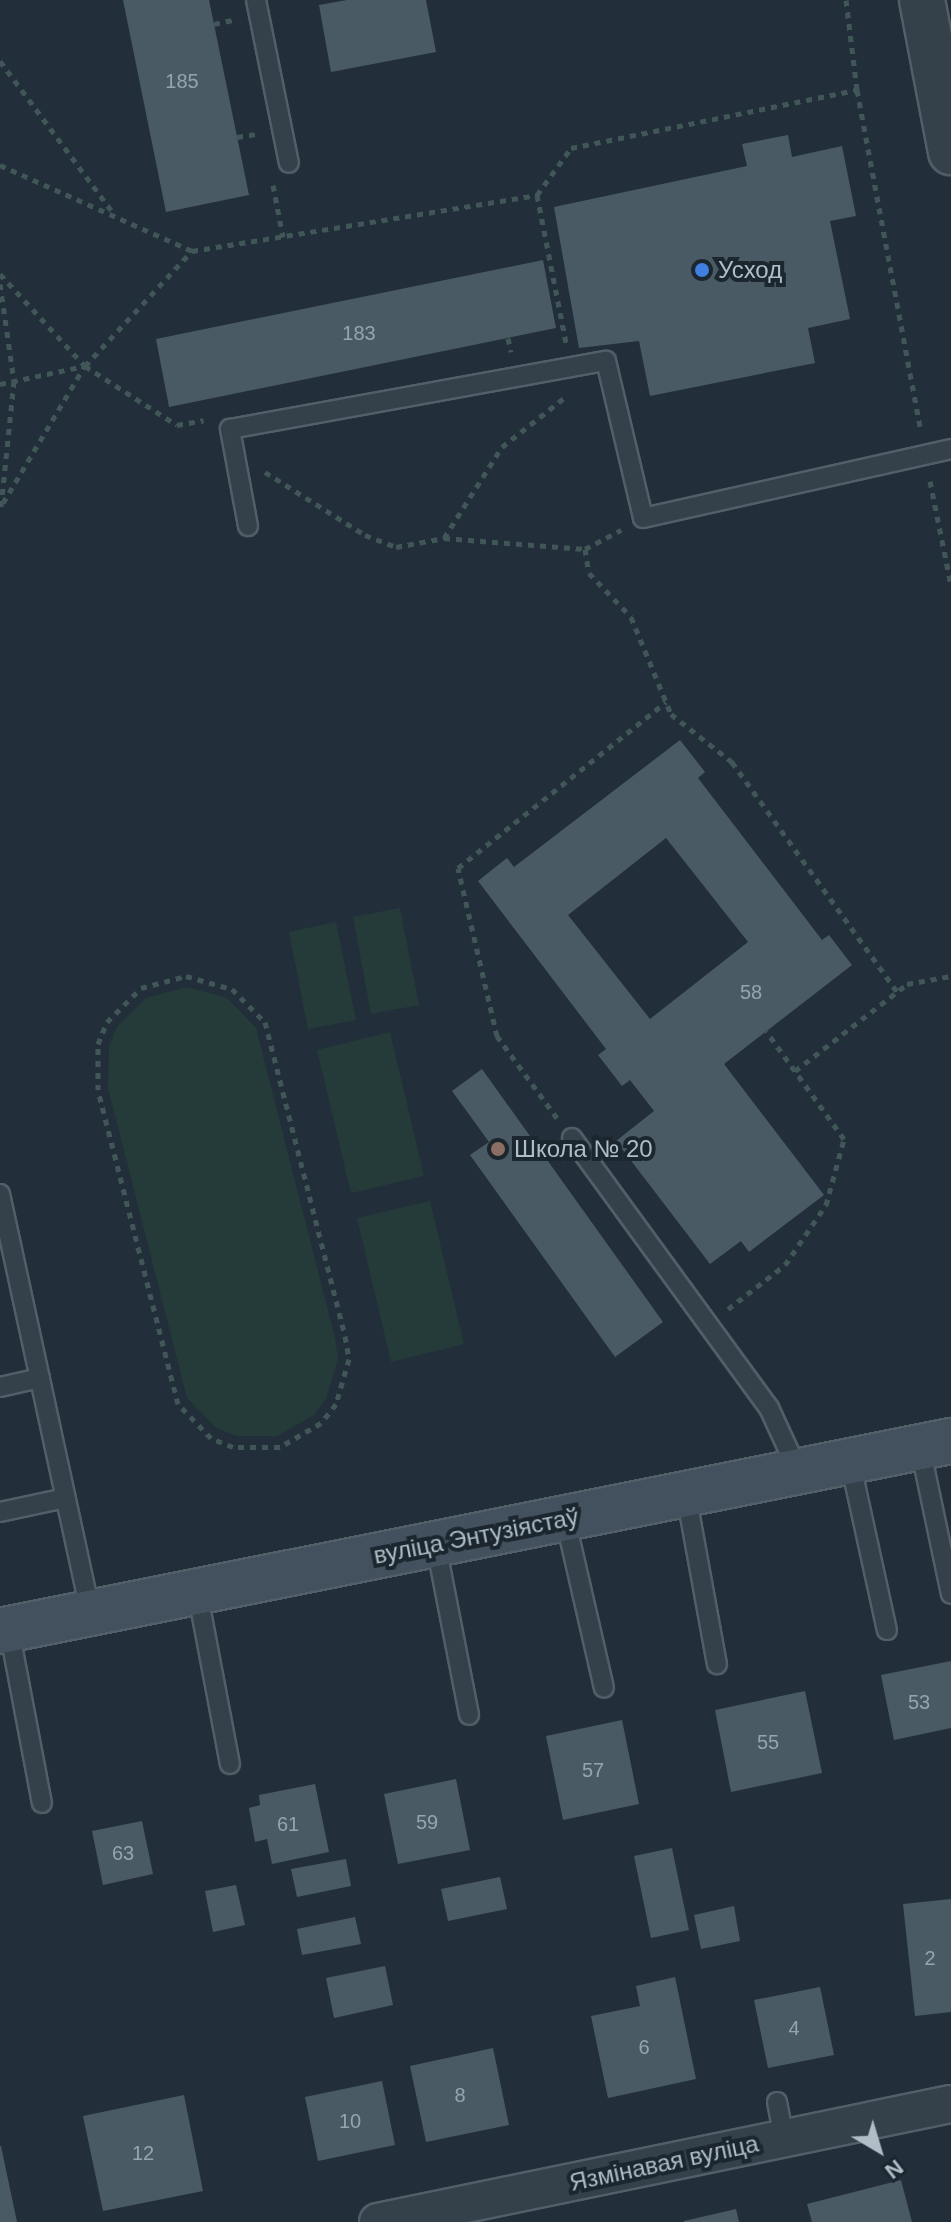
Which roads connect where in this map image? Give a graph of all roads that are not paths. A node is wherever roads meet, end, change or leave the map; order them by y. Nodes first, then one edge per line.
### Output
1 (256, 0) edge
2 (922, 0) edge
3 (951, 152) edge
4 (289, 163) dead end
5 (951, 449) edge
6 (248, 526) dead end
7 (572, 1138) road end
8 (0, 1194) edge
9 (40, 1378) junction
10 (0, 1387) edge
11 (936, 1444) edge
12 (850, 1461) junction
13 (798, 1471) junction
14 (686, 1494) junction
15 (66, 1498) junction
16 (0, 1512) edge
17 (565, 1518) junction
18 (436, 1545) junction
19 (197, 1590) junction
20 (951, 1594) edge
21 (90, 1612) junction
22 (4, 1630) edge
23 (887, 1630) dead end
24 (717, 1664) dead end
25 (604, 1688) dead end
26 (469, 1715) dead end
27 (230, 1764) dead end
28 (42, 1803) dead end
29 (777, 2102) dead end
30 (951, 2104) edge
31 (784, 2138) junction
32 (435, 2216) edge
33 (378, 2222) edge

1 - 4 lane
2 - 3 street
5 - 6 lane
7 - 13 lane
8 - 9 lane
9 - 10 lane
9 - 15 lane
11 - 12 main road, вуліца Энтузіястаў
11 - 20 lane
12 - 13 main road, вуліца Энтузіястаў
12 - 23 lane
13 - 14 main road, вуліца Энтузіястаў
14 - 17 main road, вуліца Энтузіястаў
14 - 24 lane
15 - 16 lane
15 - 21 lane
17 - 18 main road, вуліца Энтузіястаў
17 - 25 lane
18 - 19 main road, вуліца Энтузіястаў
18 - 26 lane
19 - 21 main road, вуліца Энтузіястаў
19 - 27 lane
21 - 22 main road, вуліца Энтузіястаў
22 - 28 lane
29 - 31 lane
30 - 31 street, Язмінавая вуліца
31 - 32 street, Язмінавая вуліца
32 - 33 street, Язмінавая вуліца

